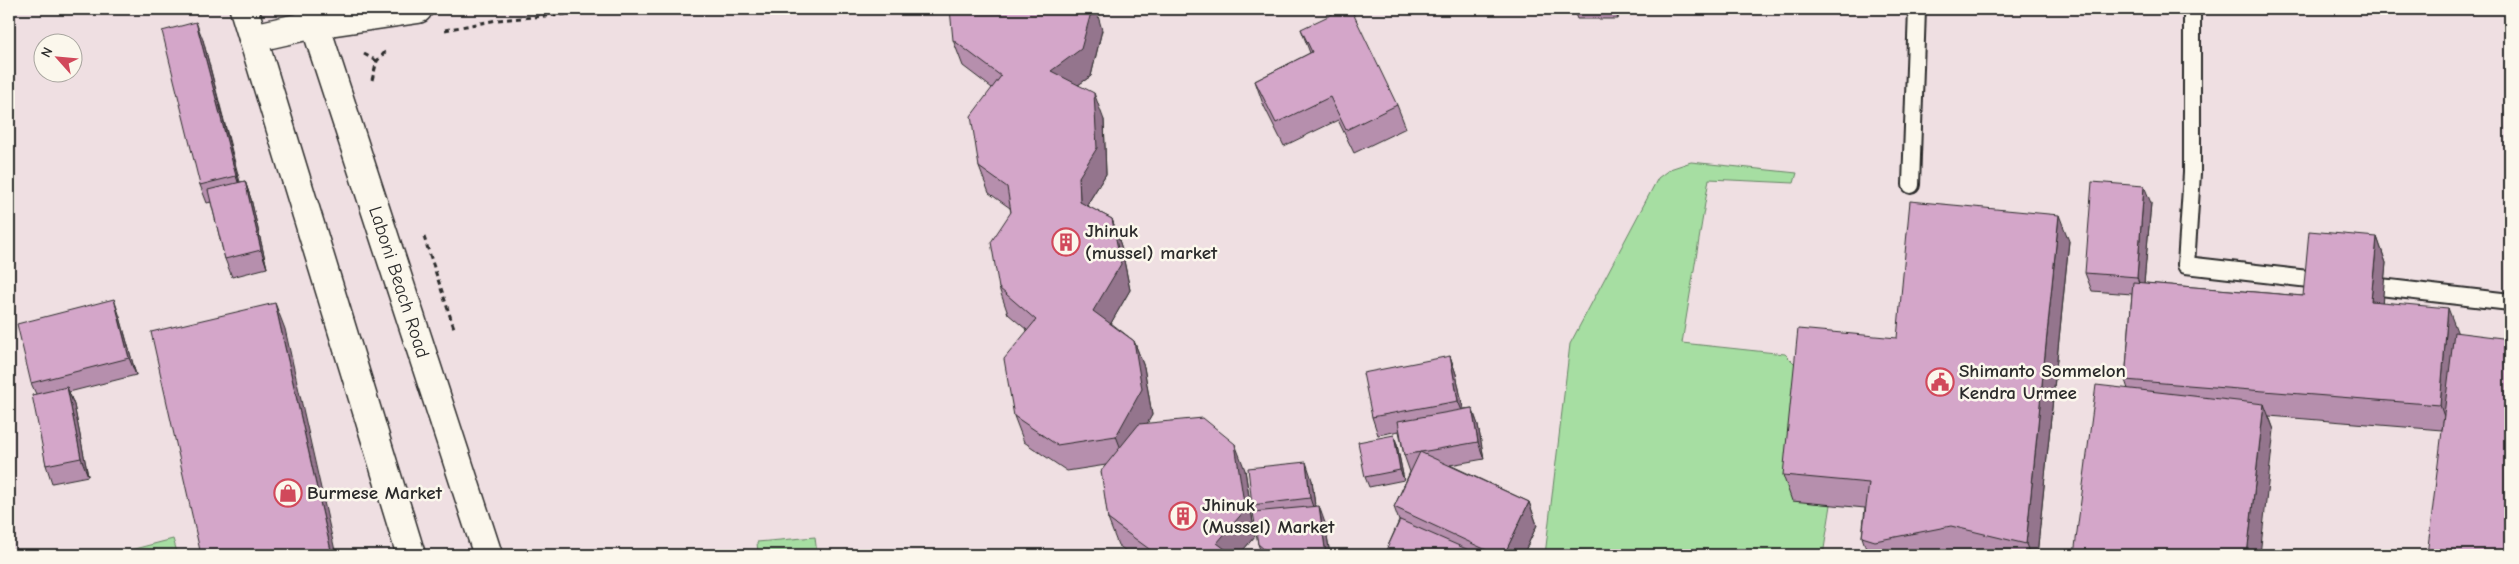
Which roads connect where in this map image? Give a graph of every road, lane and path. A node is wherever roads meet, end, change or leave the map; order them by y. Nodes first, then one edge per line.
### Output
1 (244, 9) edge
2 (418, 9) edge
3 (630, 9) edge
4 (1917, 9) edge
5 (2192, 9) edge
6 (312, 16) edge
7 (439, 32) dead end
8 (253, 38) junction
9 (390, 48) dead end
10 (372, 88) dead end
11 (1911, 185) dead end
12 (423, 233) dead end
13 (2510, 302) edge
14 (456, 334) dead end
15 (411, 555) edge
16 (488, 555) edge

1 - 8 street
2 - 6 street
3 - 7 path
4 - 11 lane
5 - 13 lane
6 - 8 street
6 - 16 street, Laboni Beach Road
8 - 15 street
9 - 10 path
12 - 14 path

